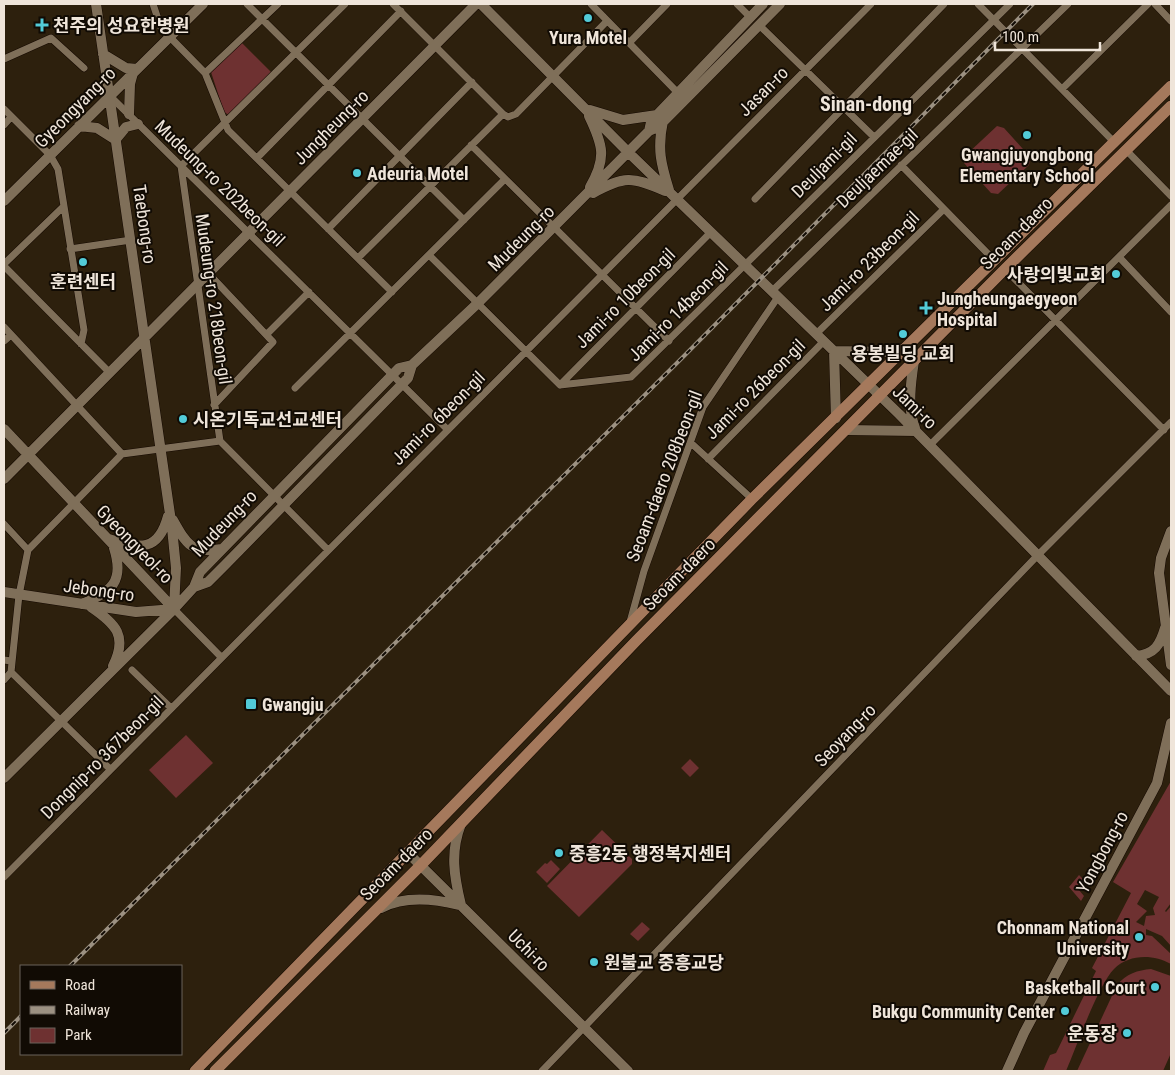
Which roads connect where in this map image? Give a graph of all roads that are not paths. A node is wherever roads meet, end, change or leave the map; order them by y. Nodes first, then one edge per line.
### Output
1 (96, 4) edge
2 (153, 4) edge
3 (203, 4) edge
4 (247, 4) edge
5 (278, 4) edge
6 (345, 4) edge
7 (393, 4) edge
8 (476, 4) edge
9 (482, 4) edge
10 (591, 4) edge
11 (667, 4) edge
12 (737, 4) edge
13 (763, 4) edge
14 (780, 4) edge
15 (871, 4) edge
16 (944, 4) edge
17 (978, 4) edge
18 (1010, 4) edge
19 (1068, 4) edge
20 (1148, 4) edge
21 (1155, 4) edge
22 (401, 11) junction
23 (750, 16) junction
24 (262, 19) junction
25 (994, 20) junction
26 (608, 21) junction
27 (1171, 21) edge
28 (759, 25) junction
29 (169, 37) junction
30 (629, 43) junction
31 (435, 45) junction
32 (1021, 48) junction
33 (297, 53) junction
34 (104, 54) junction
35 (4, 60) edge
36 (84, 68) dead end
37 (806, 70) junction
38 (135, 71) junction
39 (205, 73) junction
40 (554, 77) junction
41 (472, 82) junction
42 (330, 85) junction
43 (1171, 86) edge
44 (1062, 89) junction
45 (678, 93) junction
46 (110, 96) junction
47 (1171, 106) edge
48 (844, 107) junction
49 (4, 109) edge
50 (586, 109) junction
51 (129, 114) junction
52 (503, 114) junction
53 (11, 117) junction
54 (363, 118) junction
55 (660, 118) junction
56 (138, 124) junction
57 (225, 124) junction
58 (4, 125) edge
59 (79, 126) junction
60 (874, 137) junction
61 (116, 140) junction
62 (1115, 143) junction
63 (471, 145) junction
64 (1126, 150) junction
65 (629, 153) junction
66 (50, 155) junction
67 (400, 156) junction
68 (258, 158) junction
69 (901, 165) junction
70 (181, 166) junction
71 (505, 179) junction
72 (430, 186) junction
73 (290, 191) junction
74 (674, 196) junction
75 (1171, 196) edge
76 (583, 198) junction
77 (755, 199) dead end
78 (4, 201) edge
79 (1171, 205) edge
80 (63, 207) junction
81 (944, 209) junction
82 (464, 220) junction
83 (554, 227) junction
84 (328, 229) junction
85 (249, 232) junction
86 (711, 232) junction
87 (131, 240) junction
88 (70, 249) junction
89 (429, 255) junction
90 (358, 258) junction
91 (1120, 258) junction
92 (995, 261) junction
93 (4, 265) edge
94 (746, 265) junction
95 (1005, 269) junction
96 (208, 273) junction
97 (602, 275) junction
98 (197, 284) junction
99 (309, 292) junction
100 (392, 292) junction
101 (775, 294) junction
102 (478, 303) junction
103 (636, 308) junction
104 (1171, 312) edge
105 (1056, 320) junction
106 (4, 327) edge
107 (350, 333) junction
108 (267, 334) junction
109 (11, 335) junction
110 (144, 336) junction
111 (820, 338) junction
112 (669, 340) junction
113 (4, 341) edge
114 (81, 344) junction
115 (907, 348) junction
116 (526, 351) junction
117 (834, 352) junction
118 (914, 360) junction
119 (412, 365) junction
120 (109, 372) junction
121 (392, 374) junction
122 (402, 384) junction
123 (560, 385) junction
124 (869, 385) junction
125 (295, 388) dead end
126 (880, 396) junction
127 (214, 405) junction
128 (77, 406) junction
129 (836, 418) junction
130 (1171, 422) edge
131 (4, 429) edge
132 (448, 430) junction
133 (846, 430) junction
134 (1164, 430) junction
135 (916, 431) junction
136 (220, 441) junction
137 (691, 442) junction
138 (930, 445) junction
139 (160, 449) junction
140 (122, 454) junction
141 (28, 455) junction
142 (708, 459) junction
143 (4, 479) edge
144 (273, 496) junction
145 (752, 499) junction
146 (73, 503) junction
147 (283, 505) junction
148 (169, 512) junction
149 (4, 524) edge
150 (1171, 531) edge
151 (109, 541) junction
152 (222, 549) junction
153 (28, 550) junction
154 (328, 550) junction
155 (1038, 556) junction
156 (194, 587) junction
157 (4, 592) edge
158 (19, 595) junction
159 (85, 605) junction
160 (174, 609) junction
161 (629, 624) junction
162 (1166, 625) junction
163 (1136, 656) junction
164 (221, 657) junction
165 (8, 660) edge
166 (1171, 665) edge
167 (132, 670) dead end
168 (11, 672) junction
169 (108, 674) junction
170 (4, 680) edge
171 (1171, 691) edge
172 (171, 708) junction
173 (61, 720) junction
174 (1171, 723) edge
175 (110, 769) junction
176 (4, 778) edge
177 (461, 823) junction
178 (407, 852) junction
179 (421, 865) junction
180 (4, 877) edge
181 (462, 906) junction
182 (376, 910) junction
183 (584, 1028) junction
184 (195, 1071) edge
185 (215, 1071) edge
186 (542, 1071) edge
187 (628, 1071) edge
188 (1007, 1071) edge

1 - 34 street, Taebong-ro
2 - 29 street
3 - 29 street, Gyeongyang-ro
4 - 24 street
5 - 24 street
6 - 33 street
7 - 22 street
8 - 31 street, Jungheung-ro
9 - 40 street, Jami-ro
10 - 26 street
11 - 30 street
12 - 23 street
13 - 23 street, Mudeung-ro
14 - 28 street, Mudeung-ro
15 - 37 street, Jasan-ro
16 - 48 street
17 - 25 street
18 - 25 street, Deuljami-gil
19 - 32 street, Deuljaemae-gil
20 - 44 street
21 - 27 street
22 - 31 street
22 - 42 street
23 - 45 street, Mudeung-ro
24 - 33 street
24 - 39 street
25 - 32 street
25 - 60 street, Deuljami-gil
26 - 30 street
26 - 40 street
28 - 37 street
28 - 55 street, Mudeung-ro
29 - 38 street, Gyeongyang-ro
29 - 39 street
30 - 45 street
31 - 41 street
31 - 54 street, Jungheung-ro
32 - 44 street
32 - 69 street, Deuljaemae-gil
33 - 42 street
33 - 57 street
34 - 38 street
34 - 46 street, Taebong-ro
35 - 36 street
37 - 48 street
37 - 74 street, Jasan-ro
38 - 46 street, Gyeongyang-ro
38 - 51 street
39 - 57 street
40 - 50 street, Jami-ro
40 - 52 street
41 - 52 street
41 - 67 street
42 - 54 street
42 - 68 street
43 - 62 main road, Seoam-daero
44 - 62 street
45 - 55 street, Mudeung-ro
46 - 51 street, Mudeung-ro 202beon-gil
46 - 59 street, Gyeongyang-ro
46 - 61 street, Taebong-ro
47 - 64 main road, Seoam-daero
48 - 60 street
48 - 77 street
49 - 53 street
50 - 55 street
50 - 65 street, Jami-ro
50 - 76 street
51 - 56 street, Mudeung-ro 202beon-gil
52 - 63 street
53 - 58 street
53 - 66 street
54 - 67 street
54 - 73 street, Jungheung-ro
55 - 65 street, Mudeung-ro
55 - 74 street
56 - 61 street
56 - 70 street, Mudeung-ro 202beon-gil
57 - 68 street
57 - 70 street
59 - 61 street
59 - 66 street, Gyeongyang-ro
60 - 94 street, Deuljami-gil
61 - 87 street, Taebong-ro
62 - 92 main road, Seoam-daero
63 - 71 street
63 - 72 street
64 - 75 street
64 - 95 main road, Seoam-daero
65 - 74 street, Jami-ro
65 - 76 street, Mudeung-ro
66 - 78 street, Gyeongyang-ro
66 - 80 street
67 - 72 street
67 - 84 street
68 - 73 street
69 - 81 street
69 - 101 street, Deuljaemae-gil
70 - 85 street, Mudeung-ro 202beon-gil
70 - 98 street, Mudeung-ro 218beon-gil
71 - 82 street
71 - 83 street
72 - 82 street
72 - 90 street
73 - 84 street
73 - 85 street, Jungheung-ro
74 - 76 street
74 - 86 street, Jami-ro
74 - 97 street, Jami-ro 6beon-gil
76 - 83 street, Mudeung-ro
79 - 91 street
80 - 88 street
80 - 93 street
81 - 92 street
81 - 111 street, Jami-ro 23beon-gil
82 - 89 street
83 - 97 street
83 - 102 street, Mudeung-ro
84 - 90 street
85 - 96 street, Jungheung-ro
85 - 99 street, Mudeung-ro 202beon-gil
86 - 94 street, Jami-ro
86 - 103 street, Jami-ro 10beon-gil
87 - 88 street
87 - 110 street, Taebong-ro
88 - 114 street
89 - 100 street
89 - 102 street
90 - 100 street
91 - 104 street
91 - 105 street
92 - 115 main road, Seoam-daero
93 - 114 street
94 - 101 street, Jami-ro
94 - 112 street, Jami-ro 14beon-gil
95 - 105 street
95 - 118 main road, Seoam-daero
96 - 98 street, Jungheung-ro
96 - 108 street
97 - 103 street
97 - 116 street, Jami-ro 6beon-gil
98 - 110 street, Jungheung-ro
98 - 127 street, Mudeung-ro 218beon-gil
99 - 107 street, Mudeung-ro 202beon-gil
99 - 108 street
100 - 107 street
101 - 111 street, Jami-ro
101 - 137 street, Seoam-daero 208beon-gil
102 - 116 street
102 - 119 street, Mudeung-ro
103 - 112 street
103 - 123 street, Jami-ro 10beon-gil
105 - 134 street
105 - 138 street
106 - 109 street
107 - 121 street, Mudeung-ro 202beon-gil
107 - 125 street
108 - 127 street, Mudeung-ro 218beon-gil
109 - 113 street
109 - 128 street
110 - 120 street, Jungheung-ro
110 - 139 street, Taebong-ro
111 - 117 street, Jami-ro
111 - 142 street, Jami-ro 26beon-gil
112 - 123 street, Jami-ro 14beon-gil
114 - 120 street
115 - 117 street
115 - 124 main road, Seoam-daero
116 - 123 street
116 - 132 street, Jami-ro 6beon-gil
117 - 124 street, Jami-ro
117 - 129 street
118 - 126 main road, Seoam-daero
118 - 135 street
119 - 121 street, Mudeung-ro
119 - 122 street, Mudeung-ro
120 - 128 street, Jungheung-ro
121 - 122 street, Mudeung-ro 202beon-gil
121 - 144 street, Mudeung-ro
122 - 132 street, Mudeung-ro 202beon-gil
122 - 147 street, Mudeung-ro
124 - 126 street, Jami-ro
124 - 129 main road, Seoam-daero
126 - 133 main road, Seoam-daero
126 - 135 street, Jami-ro
127 - 136 street, Mudeung-ro 218beon-gil
128 - 140 street
128 - 141 street, Jungheung-ro
129 - 145 main road, Seoam-daero
130 - 134 street, Seoyang-ro
131 - 141 street, Gyeongyeol-ro
132 - 154 street, Jami-ro 6beon-gil
133 - 135 street
133 - 177 main road, Seoam-daero
134 - 155 street, Seoyang-ro
135 - 138 street, Jami-ro
136 - 139 street
136 - 144 street
137 - 142 street
137 - 161 street, Seoam-daero 208beon-gil
138 - 155 street, Jami-ro
139 - 140 street
139 - 148 street, Taebong-ro
140 - 146 street, Gyeongyeol-ro
141 - 143 street, Jungheung-ro
141 - 146 street, Gyeongyeol-ro
142 - 145 street
144 - 147 street
144 - 152 street, Mudeung-ro
145 - 161 main road, Seoam-daero
146 - 151 street, Gyeongyeol-ro
146 - 153 street, Gyeongyeol-ro
147 - 154 street
147 - 156 street, Mudeung-ro
148 - 151 street
148 - 152 street
148 - 160 street, Taebong-ro
149 - 153 street
150 - 162 street
151 - 159 street
151 - 160 street, Gyeongyeol-ro
152 - 156 street, Mudeung-ro
153 - 158 street
154 - 164 street, Jami-ro 6beon-gil
155 - 163 street, Jami-ro
155 - 183 street, Seoyang-ro
156 - 160 street, Mudeung-ro
157 - 158 street, Jebong-ro
158 - 159 street, Jebong-ro
158 - 165 street
159 - 160 street, Jebong-ro
159 - 169 street
160 - 164 street
160 - 169 street, Mudeung-ro
161 - 178 main road, Seoam-daero
162 - 163 street
162 - 166 street
163 - 171 street, Jami-ro
164 - 172 street, Dongnip-ro 367beon-gil
165 - 168 street
167 - 172 street
168 - 170 street
168 - 173 street
169 - 173 street, Mudeung-ro
172 - 175 street, Dongnip-ro 367beon-gil
173 - 175 street
173 - 176 street, Mudeung-ro
174 - 188 street, Yongbong-ro
175 - 180 street, Dongnip-ro 367beon-gil
177 - 179 main road, Seoam-daero
177 - 181 street
178 - 179 street, Uchi-ro
178 - 184 main road, Seoam-daero
179 - 181 street, Uchi-ro
179 - 182 main road, Seoam-daero
181 - 182 street
181 - 183 street, Uchi-ro
182 - 185 main road, Seoam-daero
183 - 186 street, Seoyang-ro
183 - 187 street, Uchi-ro

